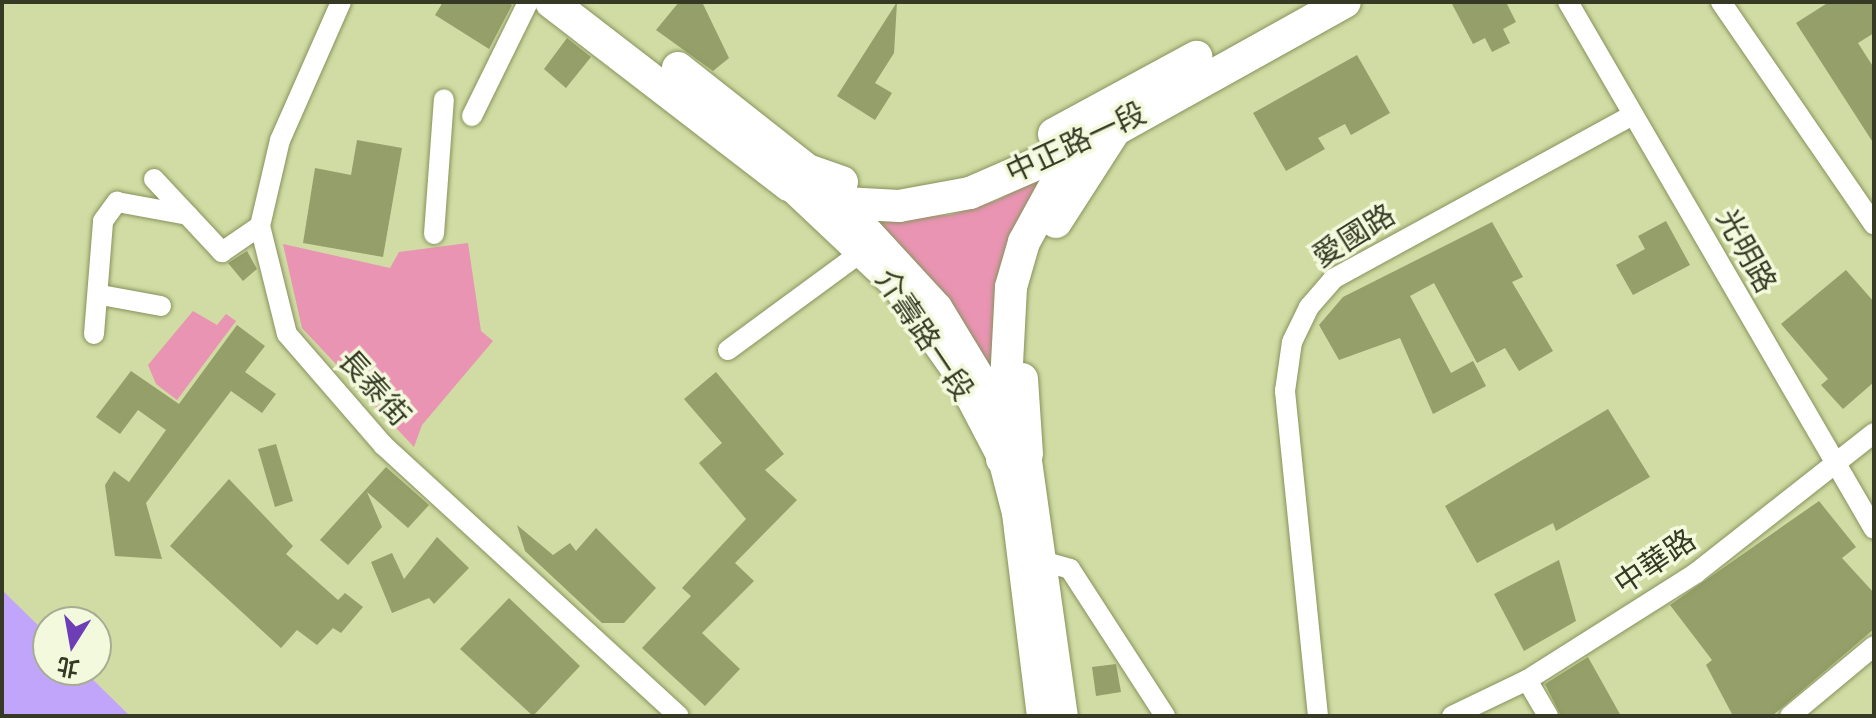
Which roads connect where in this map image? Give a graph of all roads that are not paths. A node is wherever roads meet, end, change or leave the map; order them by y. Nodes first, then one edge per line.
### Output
1 (341, 2) edge
2 (528, 2) edge
3 (551, 2) edge
4 (586, 2) edge
5 (1297, 2) edge
6 (1568, 2) edge
7 (1721, 2) edge
8 (1334, 4) edge
9 (444, 99) dead end
10 (1633, 115) junction
11 (472, 116) dead end
12 (1106, 122) junction
13 (1075, 147) junction
14 (798, 178) junction
15 (154, 179) dead end
16 (844, 203) junction
17 (188, 215) junction
18 (1874, 225) edge
19 (260, 226) junction
20 (434, 234) dead end
21 (864, 250) junction
22 (101, 295) junction
23 (161, 306) dead end
24 (94, 334) dead end
25 (728, 350) dead end
26 (1002, 409) junction
27 (1874, 433) edge
28 (1014, 456) junction
29 (1832, 464) junction
30 (1874, 529) edge
31 (1046, 562) junction
32 (1874, 646) edge
33 (1527, 680) junction
34 (679, 716) edge
35 (1041, 716) edge
36 (1064, 716) edge
37 (1165, 716) edge
38 (1318, 716) edge
39 (1452, 716) edge
40 (1548, 716) edge
41 (1790, 716) edge

1 - 19 street, 長泰街
2 - 11 street
3 - 14 main road, 介壽路一段
4 - 14 main road, 介壽路一段
5 - 12 main road, 中正路一段
6 - 10 street, 光明路
7 - 18 street
8 - 12 main road, 中正路一段
9 - 20 street
10 - 29 street, 光明路
10 - 38 street, 愛國路
12 - 13 main road, 中正路一段
12 - 14 main road, 中正路一段
12 - 28 main road
13 - 16 main road, 中正路一段
13 - 26 main road
14 - 16 main road, 中正路一段
14 - 21 main road, 介壽路一段
15 - 17 street
16 - 26 main road, 介壽路一段
17 - 19 street
17 - 22 street
19 - 34 street, 長泰街
21 - 25 street
21 - 28 main road, 介壽路一段
22 - 23 street
22 - 24 street
26 - 28 main road
27 - 29 street, 中華路
28 - 31 main road, 介壽路一段
28 - 35 main road, 介壽路一段
29 - 30 street, 光明路
29 - 33 street, 中華路
31 - 36 main road, 介壽路一段
31 - 37 street
32 - 41 street
33 - 39 street, 中華路
33 - 40 street

